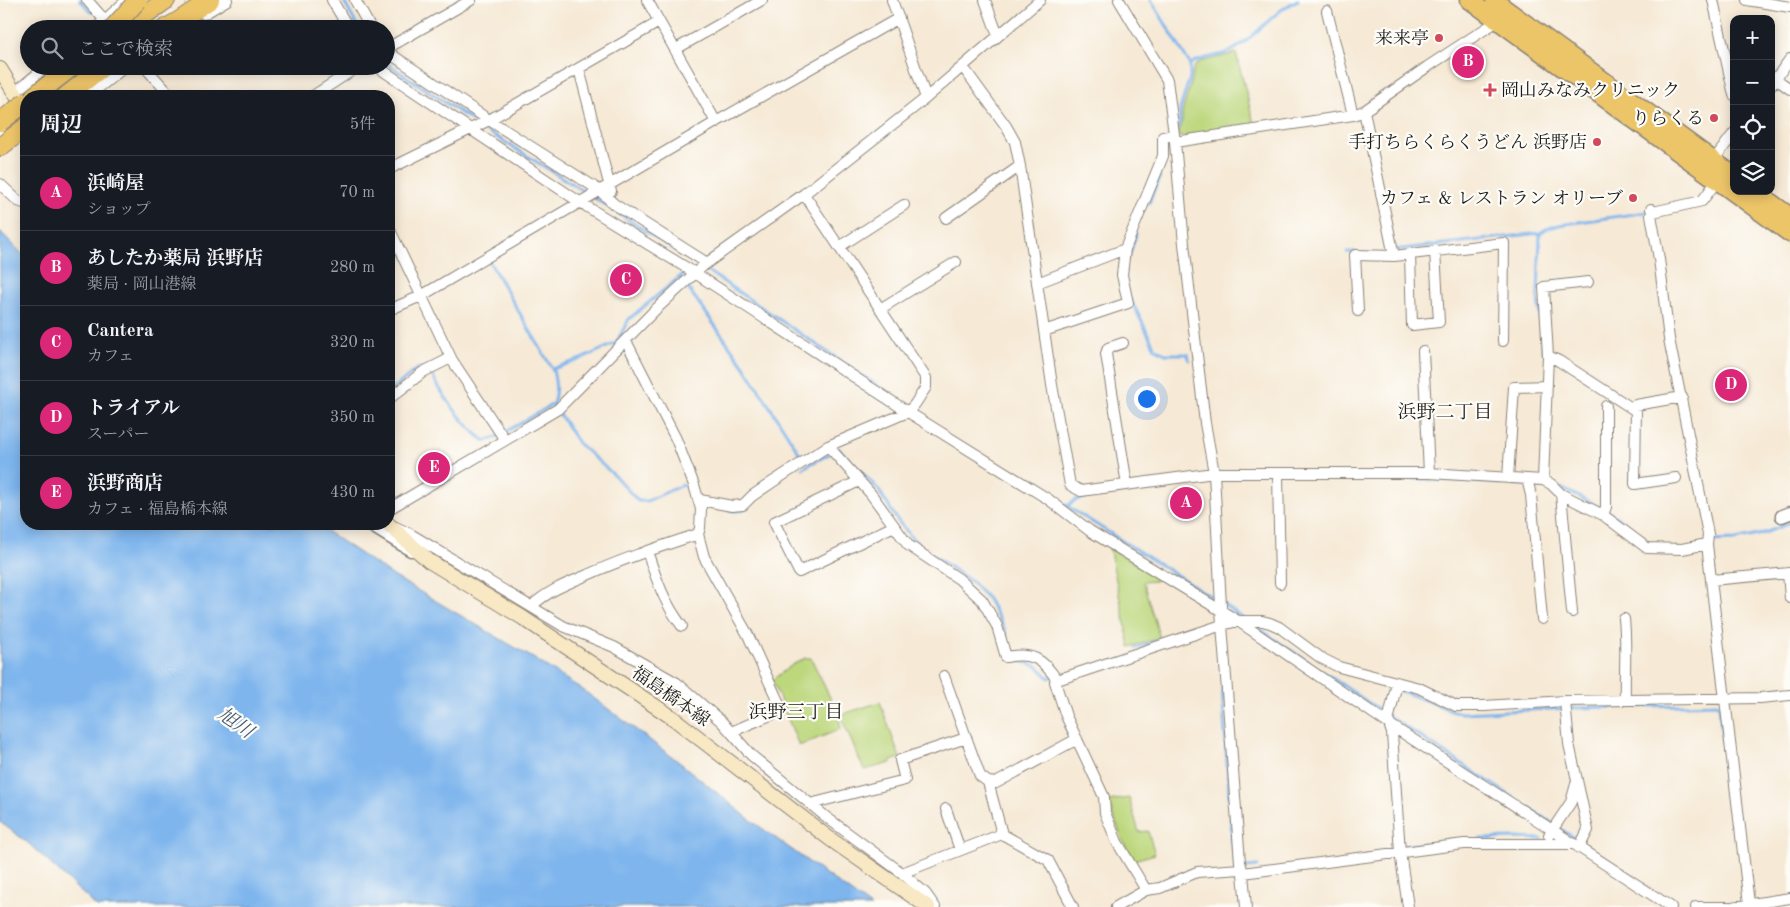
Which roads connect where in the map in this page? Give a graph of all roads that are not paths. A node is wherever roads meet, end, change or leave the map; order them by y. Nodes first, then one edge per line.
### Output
1 (87, 0) edge
2 (127, 0) edge
3 (138, 0) edge
4 (166, 0) edge
5 (191, 0) edge
6 (210, 0) edge
7 (226, 0) edge
8 (332, 0) edge
9 (355, 0) edge
10 (471, 0) edge
11 (647, 0) edge
12 (762, 0) edge
13 (892, 0) edge
14 (985, 0) edge
15 (1040, 0) edge
16 (1119, 0) edge
17 (1469, 0) edge
18 (1494, 0) edge
19 (1713, 0) edge
20 (1747, 0) edge
21 (1790, 7) edge
22 (1327, 12) dead end
23 (1504, 16) junction
24 (899, 18) junction
25 (105, 20) edge
26 (114, 20) edge
27 (116, 20) edge
28 (138, 20) edge
29 (165, 20) edge
30 (180, 20) edge
31 (194, 20) edge
32 (344, 20) edge
33 (366, 20) edge
34 (660, 22) junction
35 (998, 36) junction
36 (395, 45) edge
37 (676, 50) junction
38 (395, 56) edge
39 (1790, 58) edge
40 (963, 66) junction
41 (0, 69) edge
42 (579, 69) junction
43 (39, 75) edge
44 (61, 75) edge
45 (93, 75) edge
46 (115, 75) edge
47 (152, 75) edge
48 (344, 75) edge
49 (390, 75) edge
50 (1730, 77) edge
51 (1775, 80) edge
52 (1775, 82) edge
53 (1790, 89) edge
54 (26, 90) edge
55 (42, 90) edge
56 (74, 90) edge
57 (96, 90) edge
58 (166, 90) edge
59 (322, 90) edge
60 (20, 97) edge
61 (926, 98) junction
62 (1364, 111) junction
63 (1353, 115) junction
64 (487, 121) junction
65 (0, 122) edge
66 (716, 122) junction
67 (473, 128) junction
68 (20, 131) edge
69 (1172, 135) junction
70 (1730, 140) edge
71 (0, 147) edge
72 (395, 166) edge
73 (1020, 166) junction
74 (1712, 171) junction
75 (1730, 174) edge
76 (0, 184) edge
77 (609, 186) junction
78 (597, 191) junction
79 (804, 194) junction
80 (1761, 195) edge
81 (584, 201) junction
82 (20, 202) edge
83 (614, 204) junction
84 (904, 205) dead end
85 (1790, 216) edge
86 (946, 218) dead end
87 (1790, 234) edge
88 (395, 241) edge
89 (839, 247) junction
90 (1126, 248) junction
91 (1435, 251) junction
92 (1393, 252) junction
93 (1410, 254) junction
94 (956, 262) dead end
95 (697, 268) junction
96 (1588, 282) dead end
97 (1037, 283) junction
98 (421, 296) junction
99 (395, 307) edge
100 (880, 309) junction
101 (1358, 311) dead end
102 (1044, 331) junction
103 (626, 341) junction
104 (1503, 342) dead end
105 (1123, 343) dead end
106 (1423, 350) dead end
107 (1548, 356) junction
108 (451, 358) junction
109 (1544, 386) junction
110 (395, 394) edge
111 (1682, 397) junction
112 (1606, 406) dead end
113 (910, 409) junction
114 (1636, 411) junction
115 (503, 437) junction
116 (831, 450) junction
117 (1214, 473) junction
118 (1278, 473) junction
119 (1428, 474) junction
120 (1508, 478) junction
121 (1676, 478) dead end
122 (859, 481) junction
123 (1541, 484) junction
124 (1127, 485) junction
125 (700, 503) junction
126 (395, 505) edge
127 (1605, 512) junction
128 (894, 526) junction
129 (395, 527) edge
130 (379, 530) edge
131 (395, 530) edge
132 (698, 534) junction
133 (1707, 542) junction
134 (647, 551) junction
135 (429, 561) junction
136 (1789, 573) edge
137 (1711, 580) junction
138 (1280, 584) dead end
139 (1790, 598) edge
140 (532, 606) junction
141 (1221, 610) junction
142 (1572, 612) dead end
143 (1542, 618) dead end
144 (1624, 619) dead end
145 (1241, 621) junction
146 (1222, 625) junction
147 (682, 626) dead end
148 (944, 676) dead end
149 (1056, 678) junction
150 (1396, 686) junction
151 (1790, 695) edge
152 (1724, 698) junction
153 (1625, 700) junction
154 (1566, 705) junction
155 (1389, 719) junction
156 (731, 732) junction
157 (966, 738) junction
158 (1075, 740) junction
159 (988, 782) junction
160 (1577, 783) junction
161 (810, 804) junction
162 (946, 808) dead end
163 (1555, 827) junction
164 (1002, 834) junction
165 (1544, 843) junction
166 (1579, 845) junction
167 (1400, 849) junction
168 (960, 850) junction
169 (1242, 871) junction
170 (902, 874) junction
171 (1146, 890) junction
172 (1790, 898) edge
173 (1748, 904) junction
174 (928, 907) edge
175 (935, 907) edge
176 (1074, 907) edge
177 (1116, 907) edge
178 (1246, 907) edge
179 (1408, 907) edge
180 (1671, 907) edge
181 (1696, 907) edge
182 (1730, 907) edge

1 - 25 street
2 - 26 street
3 - 27 highway, bridge
4 - 28 highway
5 - 29 highway
6 - 30 highway
7 - 31 street
8 - 32 street
9 - 33 street
10 - 36 street
11 - 34 street
12 - 37 street
13 - 24 street
14 - 35 street
15 - 35 street
16 - 69 street
17 - 23 main road
18 - 23 main road
19 - 50 street
20 - 21 street
22 - 63 street
23 - 62 street
23 - 74 main road
24 - 61 street
24 - 66 street
34 - 37 street
34 - 42 street
35 - 40 street
37 - 66 street
38 - 64 street
39 - 51 street
40 - 61 street
40 - 73 street
41 - 60 main road
42 - 64 street
42 - 77 street
43 - 54 street
44 - 55 highway
45 - 56 highway
46 - 57 street
47 - 58 street
48 - 59 street
49 - 67 street
52 - 53 street
60 - 65 highway, bridge
61 - 79 street
62 - 63 street
62 - 92 street
63 - 69 street
64 - 67 street
64 - 78 street
66 - 77 street
67 - 72 street
67 - 81 street
68 - 71 highway
69 - 90 street
69 - 117 street
70 - 74 street
73 - 86 street
73 - 97 street
74 - 75 main road
74 - 87 main road
74 - 111 street
76 - 82 street
77 - 78 street
77 - 83 street
78 - 81 street
78 - 83 street
79 - 89 street
79 - 95 street
80 - 85 main road
81 - 95 street
81 - 98 street
83 - 95 street
84 - 89 street
88 - 98 street
89 - 100 street
90 - 97 street
90 - 102 street
91 - 93 street
91 - 93 street
91 - 104 street
92 - 93 street
92 - 101 street
94 - 100 street
95 - 103 street
95 - 113 street
96 - 107 street
97 - 102 street
98 - 99 street
98 - 108 street
100 - 113 street
102 - 124 street
103 - 115 street
103 - 125 street
105 - 124 street
106 - 119 street
107 - 109 street
107 - 114 street
108 - 110 street
108 - 115 street
109 - 120 street
109 - 123 street
111 - 114 street
111 - 133 street
112 - 127 street
113 - 116 street
113 - 141 street
114 - 121 street
115 - 126 street
116 - 122 street
116 - 125 street
117 - 118 street
117 - 124 street
117 - 141 street
118 - 119 street
118 - 138 street
119 - 120 street
120 - 123 street
122 - 128 street
122 - 128 street
123 - 127 street
123 - 142 street
123 - 143 street
125 - 132 street
127 - 133 street
128 - 149 street
129 - 140 street
130 - 135 street
131 - 135 main road, 福島橋本線
132 - 134 street
132 - 156 street
133 - 137 street
134 - 140 street
134 - 147 street
135 - 174 main road, 福島橋本線
136 - 137 street
136 - 139 street
137 - 152 street
140 - 156 street
141 - 145 street
141 - 146 street
144 - 153 street
145 - 146 street
145 - 150 street
145 - 155 street
146 - 149 street
146 - 169 street
148 - 157 street
149 - 158 street
150 - 154 street
150 - 155 street
151 - 152 street
152 - 153 street
152 - 173 street
153 - 154 street
154 - 160 street
155 - 163 street
155 - 167 street
156 - 161 street
157 - 159 street
157 - 161 street
158 - 159 street
158 - 171 street
159 - 164 street
160 - 163 street
160 - 166 street
161 - 170 street
162 - 168 street
163 - 165 street
163 - 166 street
164 - 168 street
164 - 176 street
165 - 166 street
165 - 167 street
166 - 180 street
167 - 169 street
167 - 179 street
168 - 170 street
169 - 171 street
169 - 178 street
170 - 175 street
171 - 177 street
172 - 173 street
173 - 182 street
181 - 182 street

